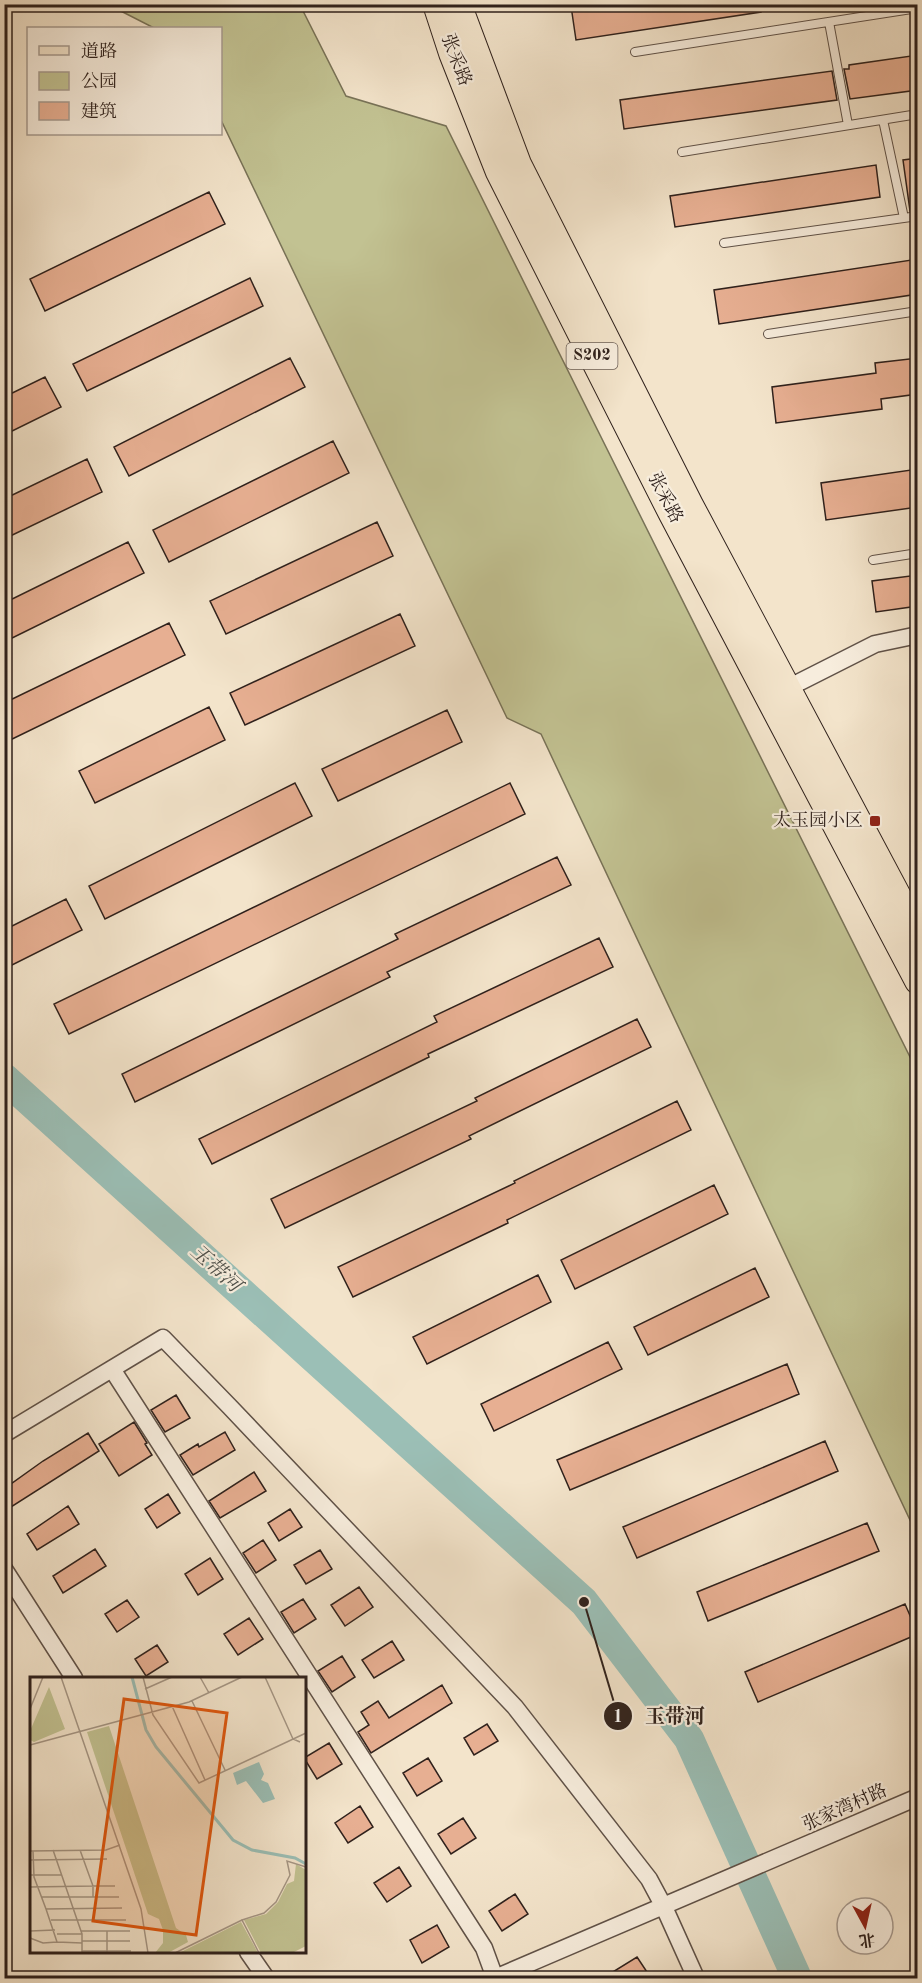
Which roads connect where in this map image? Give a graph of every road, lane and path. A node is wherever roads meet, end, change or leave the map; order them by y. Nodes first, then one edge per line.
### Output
1 (436, 4) edge
2 (458, 4) edge
3 (918, 8) edge
4 (829, 21) junction
5 (635, 52) dead end
6 (918, 114) edge
7 (884, 120) junction
8 (848, 125) junction
9 (682, 152) dead end
10 (918, 216) edge
11 (904, 218) junction
12 (724, 243) dead end
13 (918, 311) edge
14 (768, 334) dead end
15 (918, 553) edge
16 (873, 560) dead end
17 (918, 635) edge
18 (778, 693) junction
19 (918, 934) edge
20 (918, 981) edge
21 (112, 1370) junction
22 (4, 1434) edge
23 (4, 1569) edge
24 (73, 1677) edge
25 (918, 1797) edge
26 (664, 1907) junction
27 (249, 1953) edge
28 (266, 1978) edge
29 (495, 1978) edge
30 (696, 1978) edge

1 - 18 main road, 张采路 / S202
2 - 18 main road, 张采路 / S202
3 - 4 lane
4 - 5 lane
4 - 8 lane
6 - 7 lane
7 - 8 lane
7 - 11 lane
8 - 9 lane
10 - 11 lane
11 - 12 lane
13 - 14 lane
15 - 16 lane
17 - 18 street
18 - 19 main road, 张采路 / S202
18 - 20 main road, 张采路 / S202
21 - 22 street
21 - 26 street
21 - 29 street
23 - 24 street
25 - 26 street, 张家湾村路
26 - 29 street, 张家湾村路
26 - 30 street
27 - 28 street

